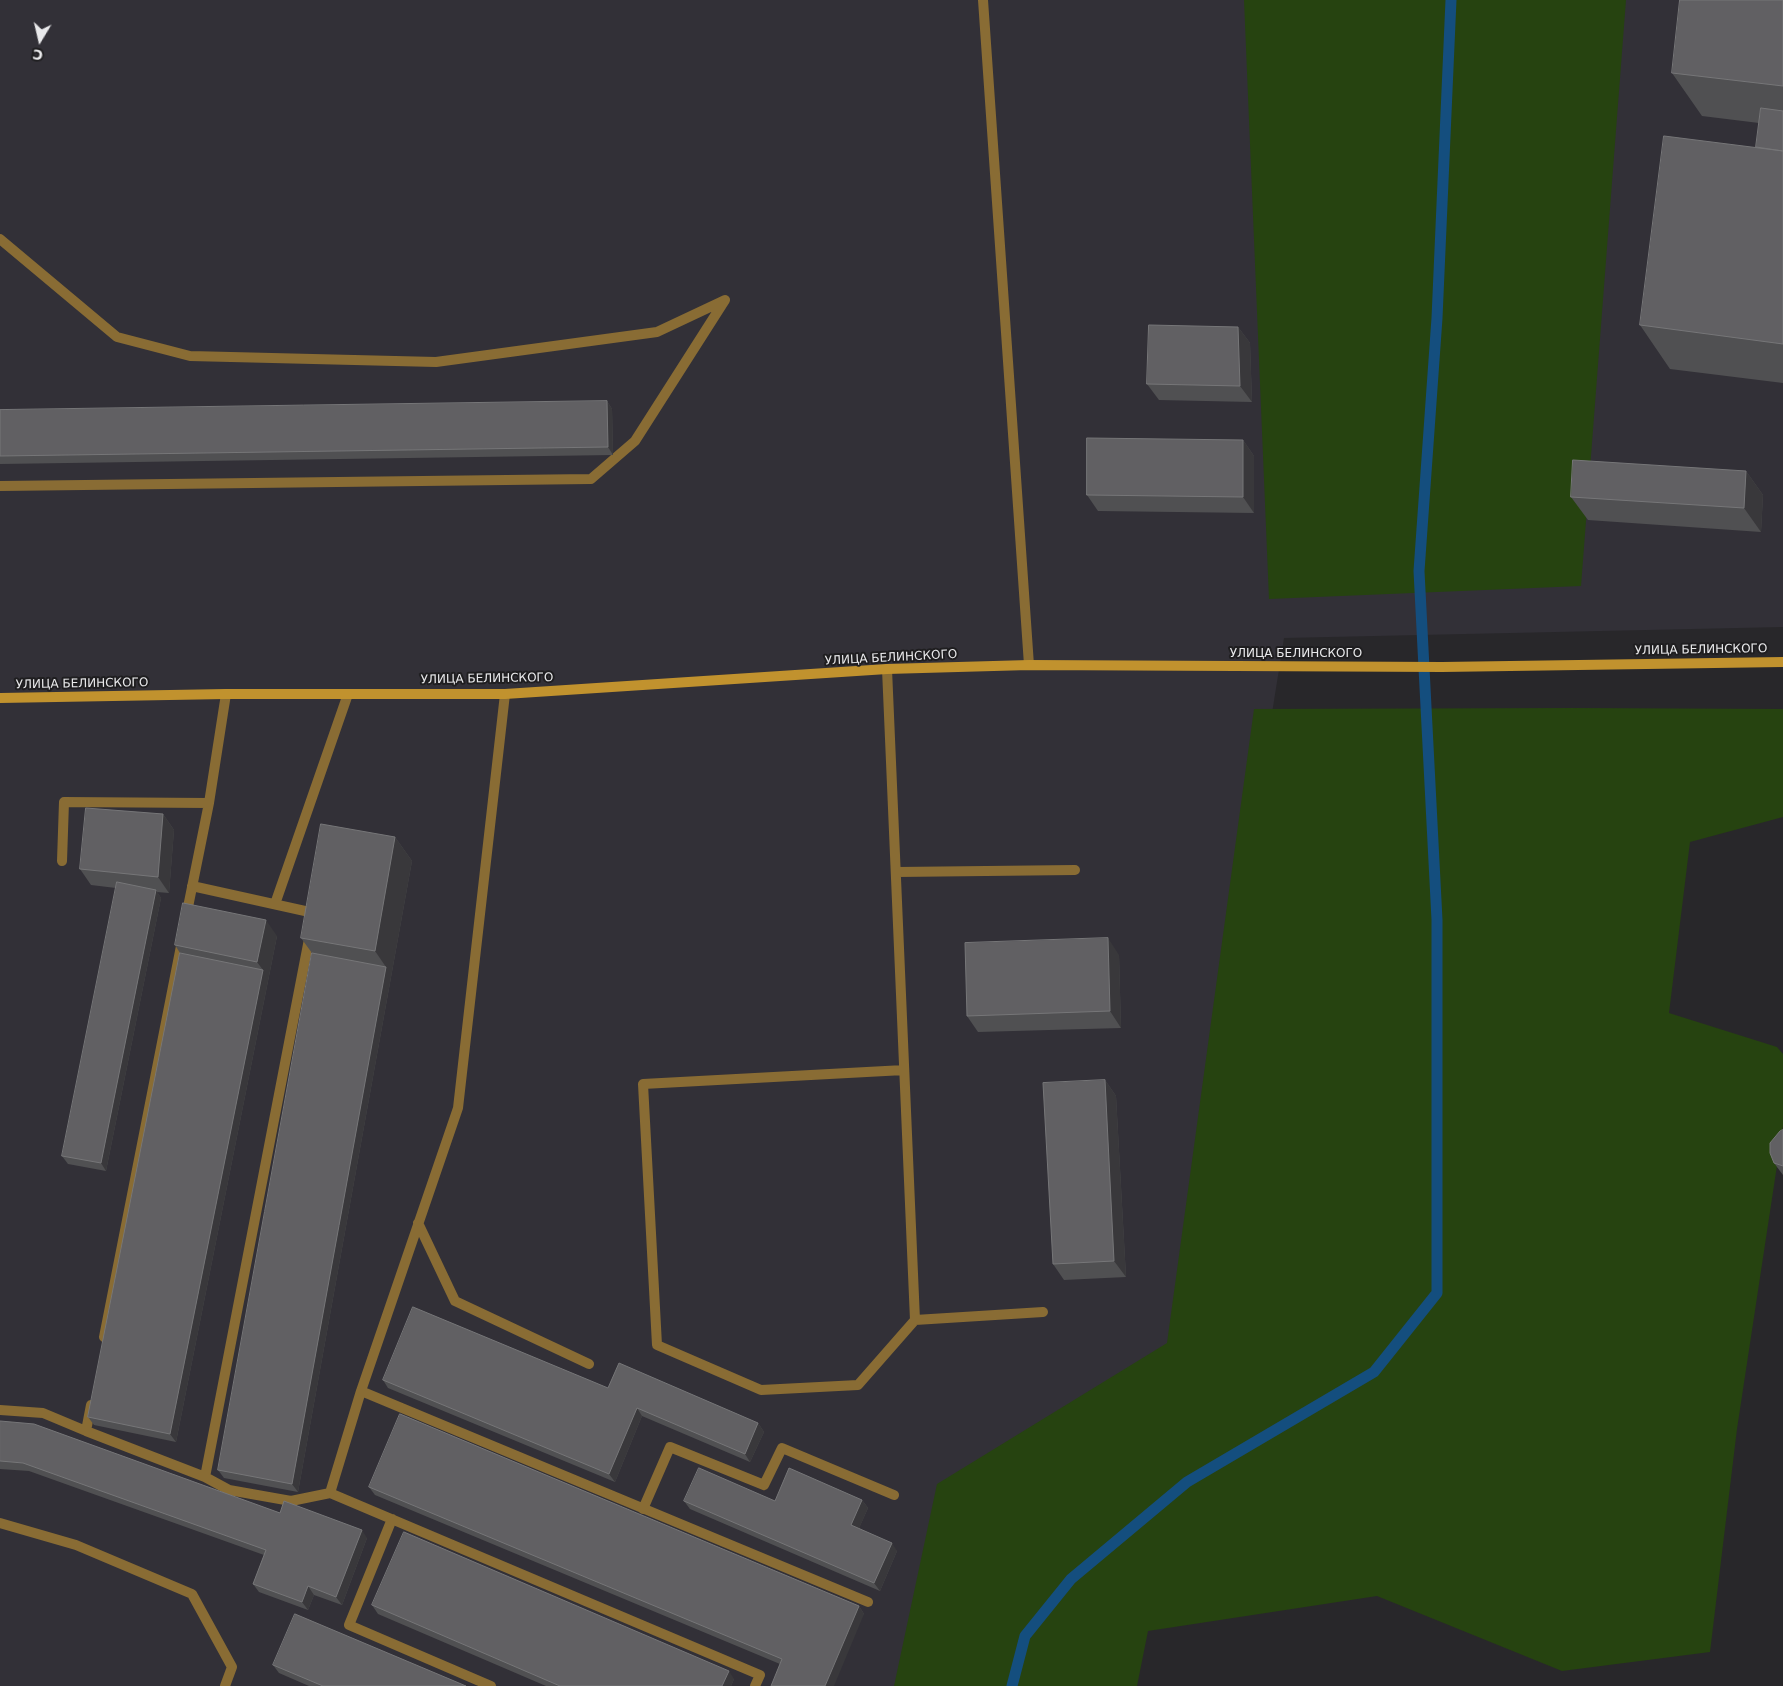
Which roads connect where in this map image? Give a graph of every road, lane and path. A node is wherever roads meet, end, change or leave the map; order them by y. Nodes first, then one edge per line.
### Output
1 (983, 0) edge
2 (0, 239) edge
3 (0, 486) edge
4 (1783, 662) edge
5 (1029, 665) junction
6 (887, 670) junction
7 (226, 694) junction
8 (348, 694) junction
9 (505, 694) junction
10 (0, 698) edge
11 (209, 803) junction
12 (62, 861) dead end
13 (1075, 870) dead end
14 (897, 872) junction
15 (192, 886) junction
16 (275, 904) junction
17 (904, 1070) junction
18 (418, 1223) junction
19 (1043, 1312) dead end
20 (915, 1320) junction
21 (103, 1344) edge
22 (588, 1364) dead end
23 (361, 1391) junction
24 (94, 1392) edge
25 (0, 1410) edge
26 (86, 1431) junction
27 (205, 1477) junction
28 (330, 1493) junction
29 (894, 1496) dead end
30 (643, 1508) junction
31 (392, 1519) junction
32 (0, 1522) edge
33 (868, 1602) dead end
34 (225, 1686) edge
35 (491, 1686) edge
36 (755, 1686) edge

1 - 5 lane
2 - 3 lane
4 - 5 street, УЛИЦА БЕЛИНСКОГО
5 - 6 street, УЛИЦА БЕЛИНСКОГО
6 - 9 street, УЛИЦА БЕЛИНСКОГО
6 - 14 lane
7 - 8 street, УЛИЦА БЕЛИНСКОГО
7 - 10 street, УЛИЦА БЕЛИНСКОГО
7 - 11 lane
8 - 9 street, УЛИЦА БЕЛИНСКОГО
8 - 16 lane
9 - 18 lane
11 - 12 lane
11 - 15 lane
13 - 14 lane
14 - 17 lane
15 - 16 lane
15 - 21 lane
16 - 27 lane
17 - 20 lane
17 - 20 lane
18 - 22 lane
18 - 23 lane
19 - 20 lane
23 - 28 lane
23 - 30 lane
24 - 26 lane
25 - 26 lane
26 - 27 lane
27 - 28 lane
28 - 31 lane
29 - 30 lane
30 - 33 lane
31 - 35 lane
31 - 36 lane
32 - 34 lane

